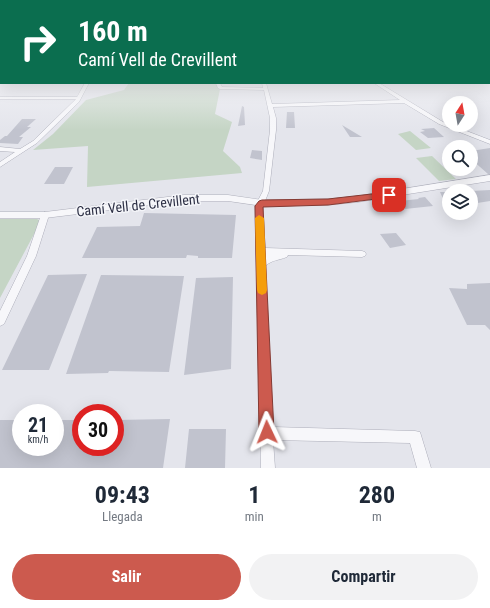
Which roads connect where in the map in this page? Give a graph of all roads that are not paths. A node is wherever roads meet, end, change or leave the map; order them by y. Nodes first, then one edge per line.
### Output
1 (85, 86) edge
2 (219, 86) edge
3 (265, 86) edge
4 (381, 86) edge
5 (0, 98) edge
6 (79, 98) junction
7 (406, 101) junction
8 (271, 106) junction
9 (490, 142) edge
10 (0, 149) edge
11 (21, 151) junction
12 (0, 165) edge
13 (490, 178) edge
14 (262, 203) junction
15 (0, 215) edge
16 (45, 215) junction
17 (260, 251) junction
18 (297, 253) junction
19 (362, 254) dead end
20 (261, 265) junction
21 (0, 321) edge
22 (267, 432) junction
23 (268, 468) edge
24 (424, 468) edge

1 - 6 street
2 - 3 street
3 - 8 street
4 - 7 street
5 - 6 street
6 - 11 street
7 - 8 street
7 - 9 street
8 - 14 street
10 - 11 street
11 - 12 street
13 - 14 street, Camí Vell de Crevillent
14 - 16 street, Camí Vell de Crevillent
14 - 17 street
15 - 16 street, Camí Vell de Crevillent
16 - 21 street
17 - 18 street
17 - 20 street
18 - 19 street
18 - 20 street
20 - 22 street
22 - 23 street
22 - 24 street

